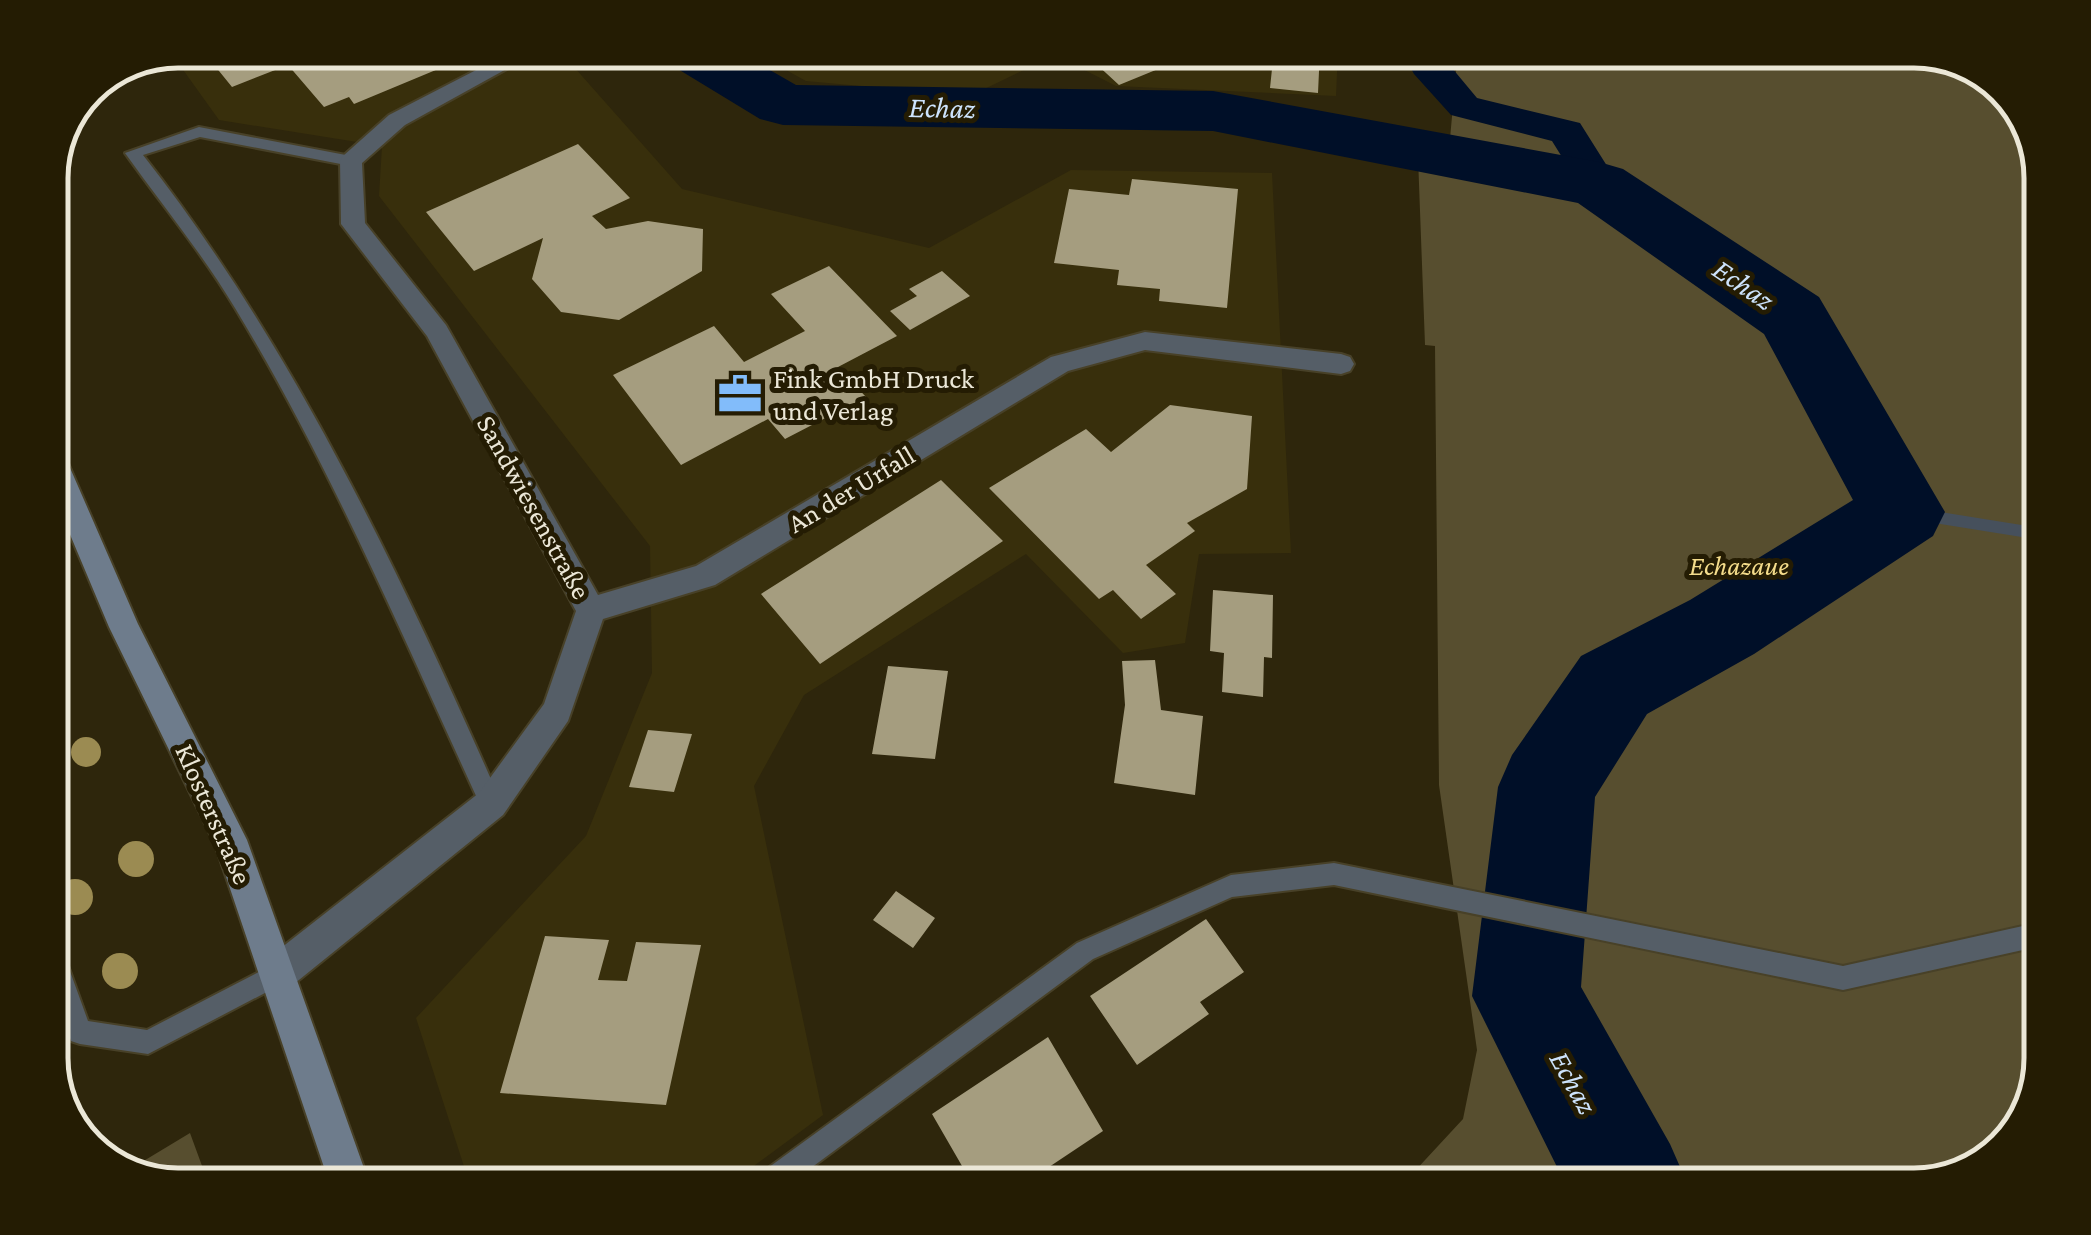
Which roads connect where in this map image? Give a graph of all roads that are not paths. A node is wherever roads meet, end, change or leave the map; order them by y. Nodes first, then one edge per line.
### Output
1 (496, 68) edge
2 (351, 161) junction
3 (1341, 364) dead end
4 (68, 496) edge
5 (591, 610) junction
6 (491, 804) junction
7 (2024, 938) edge
8 (276, 976) junction
9 (68, 998) edge
10 (344, 1168) edge
11 (789, 1168) edge

1 - 2 street
2 - 5 street, Sandwiesenstraße
2 - 6 lane
3 - 5 street, An der Urfall
4 - 8 main road, Klosterstraße
5 - 6 street, Sandwiesenstraße
6 - 8 street, Sandwiesenstraße
7 - 11 lane
8 - 9 lane
8 - 10 main road, Klosterstraße

